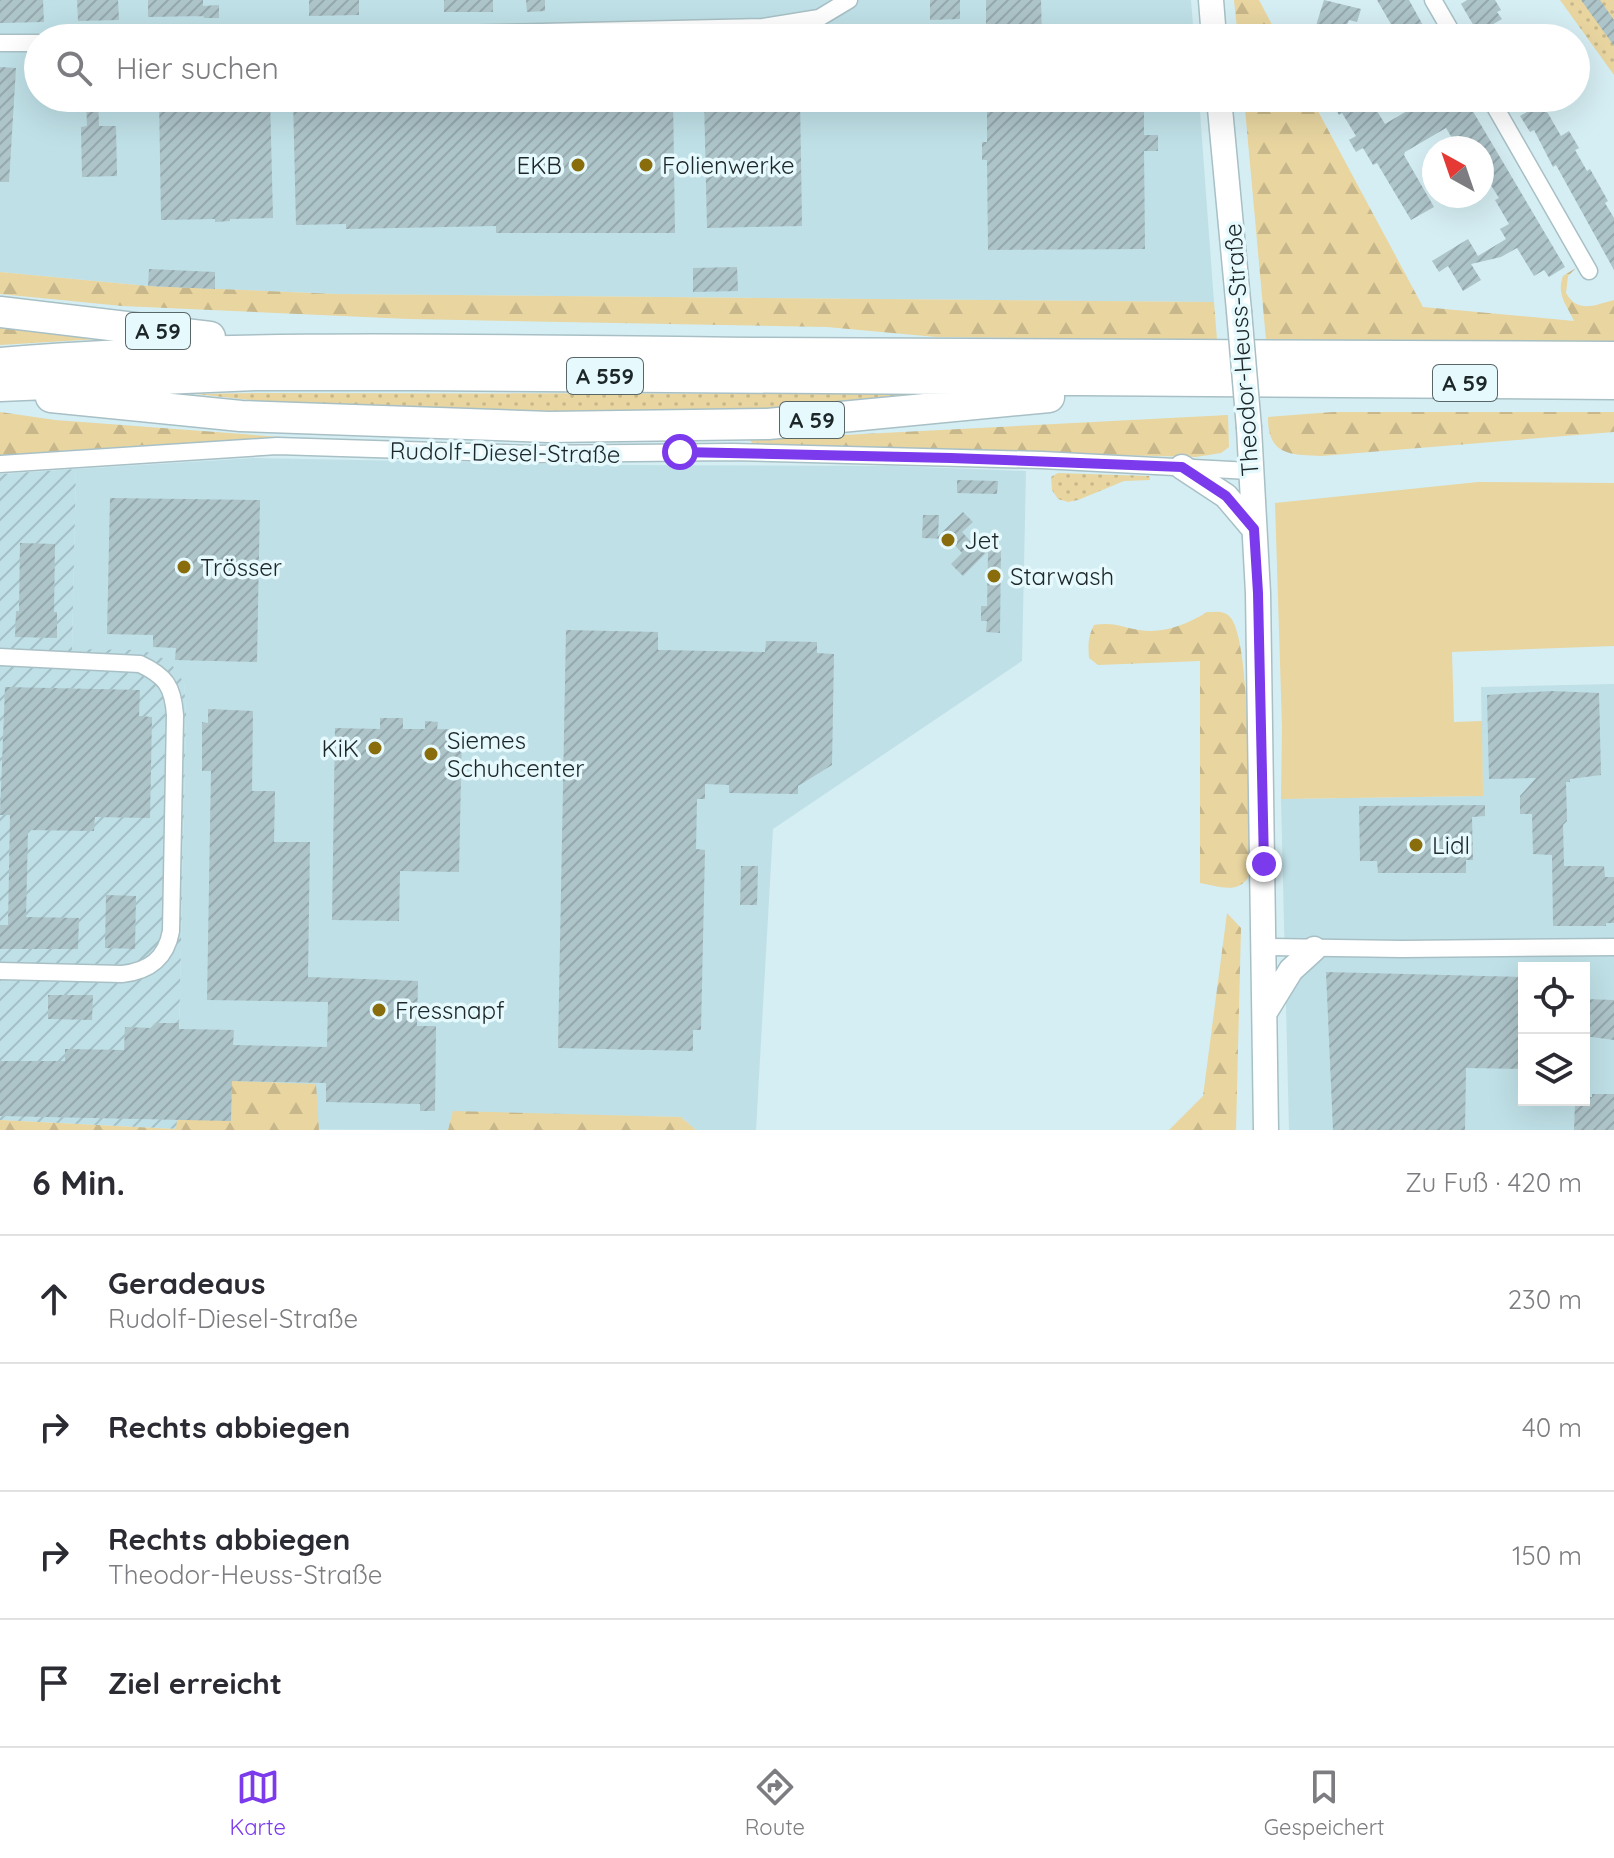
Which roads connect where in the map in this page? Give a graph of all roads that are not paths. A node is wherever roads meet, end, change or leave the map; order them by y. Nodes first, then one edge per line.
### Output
1 (849, 0) edge
2 (1211, 0) edge
3 (1433, 0) edge
4 (792, 24) edge
5 (1213, 24) edge
6 (1447, 24) edge
7 (0, 43) edge
8 (24, 43) edge
9 (1220, 112) edge
10 (1498, 112) edge
11 (1589, 271) dead end
12 (0, 312) edge
13 (316, 350) junction
14 (1614, 357) edge
15 (0, 363) edge
16 (1210, 382) junction
17 (1614, 384) edge
18 (0, 388) edge
19 (0, 464) edge
20 (1182, 467) junction
21 (1250, 471) junction
22 (1254, 529) junction
23 (0, 657) edge
24 (1264, 947) junction
25 (1614, 947) edge
26 (1314, 949) junction
27 (0, 971) edge
28 (1266, 1012) junction
29 (1266, 1130) edge

1 - 4 street
2 - 5 main road
3 - 6 street
7 - 8 street
9 - 21 main road, Theodor-Heuss-Straße, bridge
10 - 11 street
12 - 13 highway, A 59
13 - 14 highway, A 59
13 - 15 highway
16 - 17 highway, A 59
16 - 18 highway, A 559
16 - 18 highway, A 59
19 - 20 street, Rudolf-Diesel-Straße
20 - 21 street, Rudolf-Diesel-Straße
20 - 22 main road
21 - 22 main road, Theodor-Heuss-Straße
22 - 24 main road, Theodor-Heuss-Straße
23 - 27 street
24 - 26 street
24 - 28 main road, Theodor-Heuss-Straße
25 - 26 street
26 - 28 main road
28 - 29 main road, Theodor-Heuss-Straße

